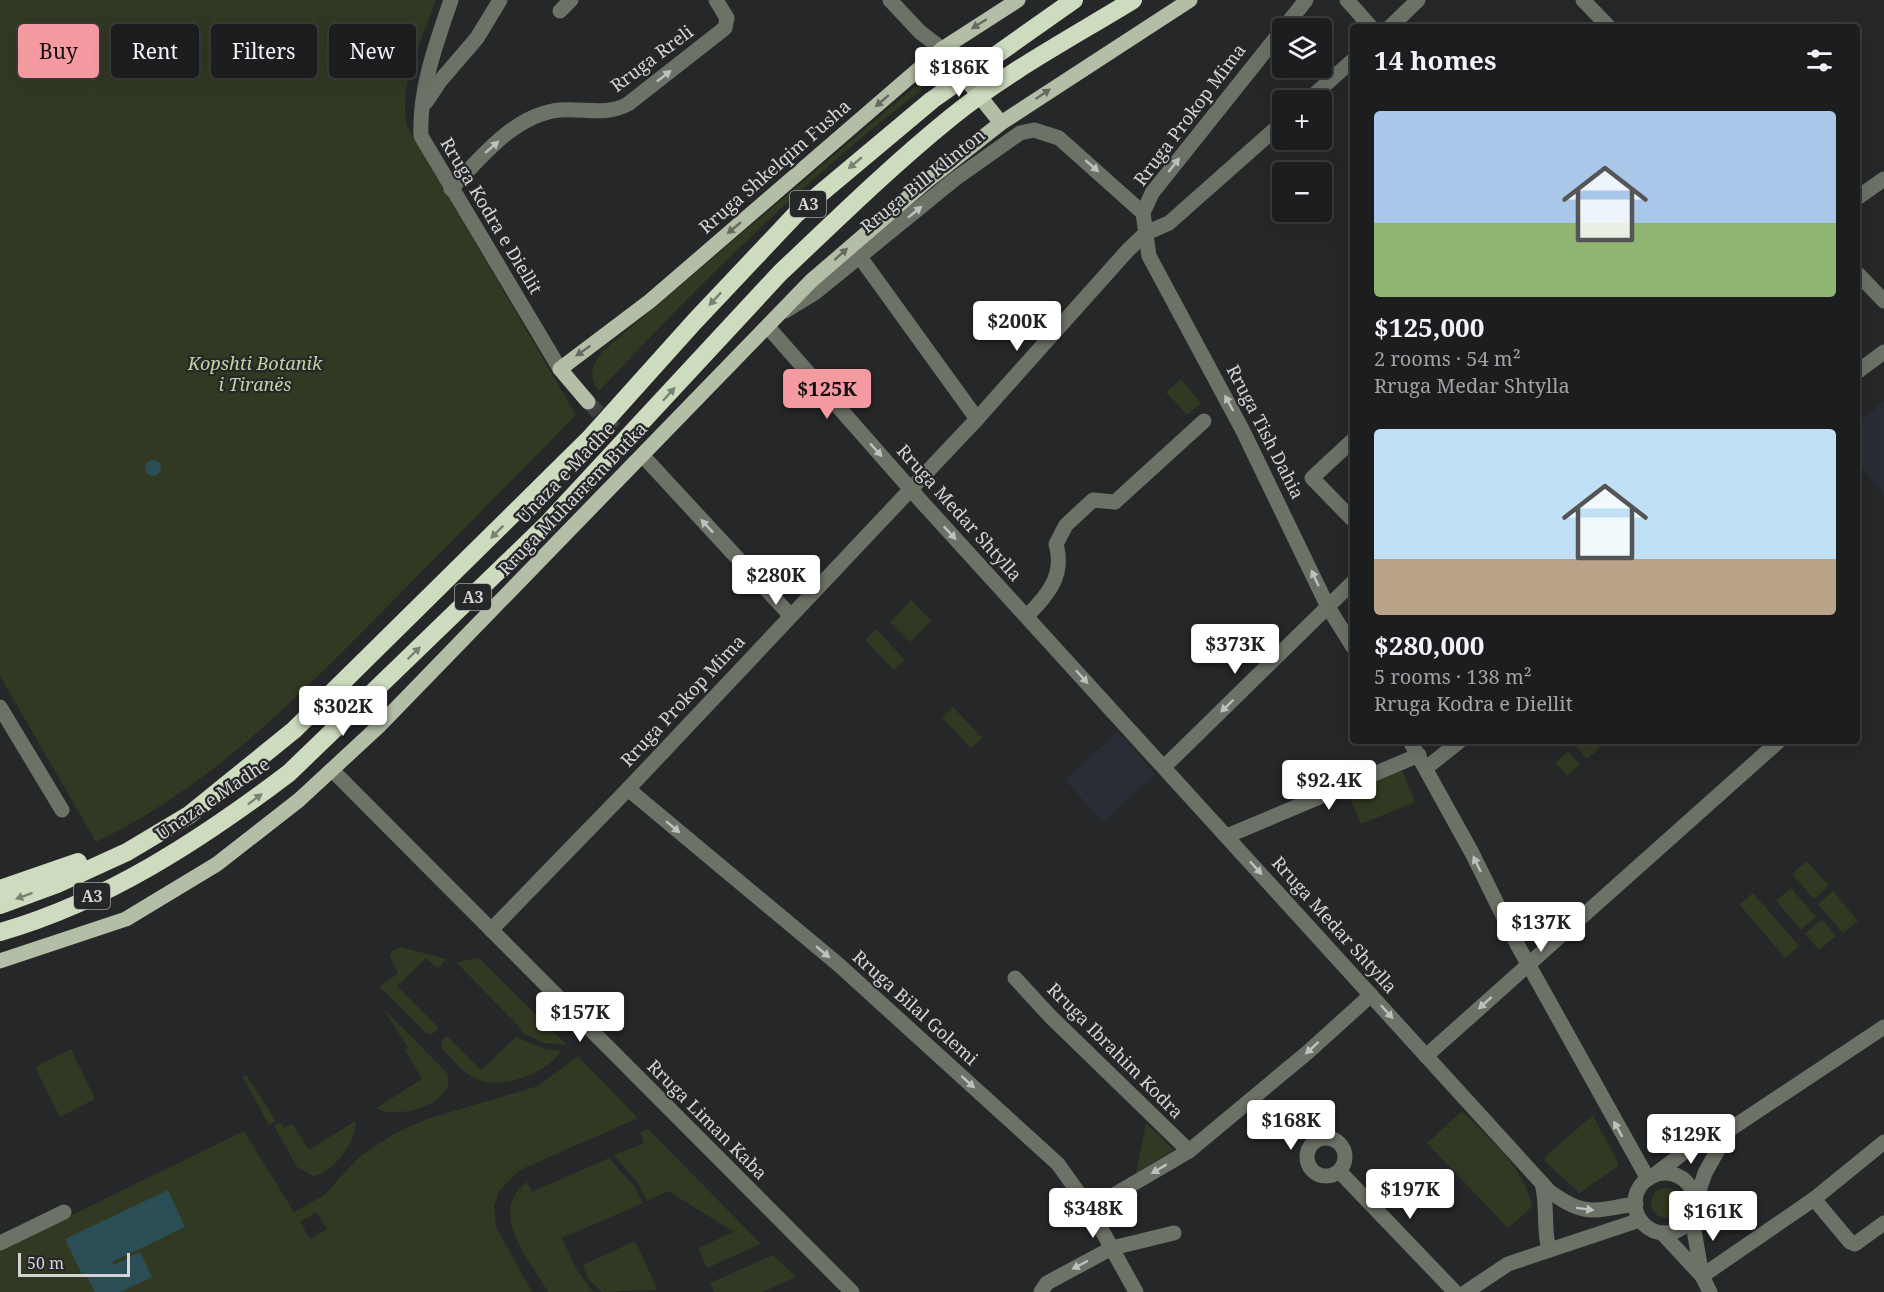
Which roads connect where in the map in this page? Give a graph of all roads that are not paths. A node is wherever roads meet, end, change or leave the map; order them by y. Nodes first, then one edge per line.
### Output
1 (451, 0) edge
2 (500, 0) edge
3 (716, 0) edge
4 (890, 0) edge
5 (1018, 0) edge
6 (1074, 0) edge
7 (1133, 0) edge
8 (1190, 0) edge
9 (1306, 0) edge
10 (1347, 0) edge
11 (1418, 0) edge
12 (1583, 0) edge
13 (1368, 24) edge
14 (1393, 24) edge
15 (1605, 24) edge
16 (942, 49) junction
17 (1350, 63) edge
18 (1319, 90) edge
19 (420, 112) junction
20 (996, 117) junction
21 (1272, 132) edge
22 (1884, 179) edge
23 (451, 189) junction
24 (1860, 196) edge
25 (1143, 213) junction
26 (1146, 233) junction
27 (860, 257) junction
28 (1860, 276) edge
29 (1884, 301) edge
30 (785, 311) junction
31 (768, 327) junction
32 (1884, 352) edge
33 (560, 369) junction
34 (1860, 370) edge
35 (588, 402) tunnel mouth
36 (978, 420) junction
37 (1204, 421) dead end
38 (1350, 443) edge
39 (639, 452) junction
40 (911, 490) junction
41 (1350, 517) edge
42 (1350, 585) edge
43 (1329, 607) junction
44 (790, 615) junction
45 (1027, 616) junction
46 (1350, 642) edge
47 (0, 708) edge
48 (1412, 744) edge
49 (1454, 744) edge
50 (1776, 744) edge
51 (1422, 761) junction
52 (1164, 767) junction
53 (332, 770) junction
54 (628, 789) junction
55 (62, 810) dead end
56 (171, 826) junction
57 (1227, 836) junction
58 (179, 849) junction
59 (0, 889) edge
60 (0, 905) edge
61 (491, 930) junction
62 (0, 932) edge
63 (0, 943) edge
64 (0, 961) edge
65 (1528, 964) junction
66 (1015, 978) dead end
67 (1371, 995) junction
68 (1884, 1027) edge
69 (1426, 1056) junction
70 (1729, 1130) junction
71 (1884, 1142) edge
72 (1189, 1151) junction
73 (1339, 1171) dead end
74 (1650, 1178) junction
75 (1542, 1184) junction
76 (1814, 1199) junction
77 (1636, 1204) junction
78 (1695, 1207) junction
79 (1090, 1209) junction
80 (64, 1212) dead end
81 (1640, 1220) junction
82 (1884, 1223) edge
83 (1174, 1233) dead end
84 (1662, 1233) junction
85 (0, 1243) edge
86 (1112, 1248) junction
87 (1549, 1250) junction
88 (1702, 1276) junction
89 (852, 1292) edge
90 (1041, 1292) edge
91 (1136, 1292) edge
92 (1455, 1292) edge
93 (1467, 1292) edge
94 (1710, 1292) edge

1 - 19 street, Rruga Kodra e Diellit
2 - 19 street
23 -> 3 street, Rruga Rreli
4 - 16 street, Rruga Bill Klinton
5 -> 16 main road, Rruga Shkelqim Fusha
6 -> 56 highway, Unaza e Madhe / A3
58 -> 7 highway, Unaza e Madhe / A3
20 -> 8 main road, Rruga Muharrem Butka
25 -> 9 street, Rruga Prokop Mima
10 - 13 street
11 - 14 street
12 - 15 street
16 - 20 main road, Rruga Bill Klinton
16 -> 33 main road, Rruga Shkelqim Fusha
17 - 18 street
19 - 23 street, Rruga Kodra e Diellit
30 -> 20 main road, Rruga Muharrem Butka
21 - 26 street
22 - 24 street
23 - 33 street, Rruga Kodra e Diellit
25 - 26 street, Rruga Prokop Mima
27 -> 25 street, Rruga Bill Klinton
26 - 36 street, Rruga Prokop Mima
43 -> 26 street, Rruga Tish Dahia
27 - 30 street, Rruga Bill Klinton
27 - 36 street
28 - 29 street
30 - 31 main road, Rruga Muharrem Butka
31 - 39 main road, Rruga Muharrem Butka
31 -> 40 street, Rruga Medar Shtylla
32 - 34 street
33 - 35 main road, Rruga Kodra e Diellit
36 - 40 street, Rruga Prokop Mima
37 - 45 street
38 - 41 street
44 -> 39 street
39 - 53 main road, Rruga Muharrem Butka
40 - 44 street, Rruga Prokop Mima
40 -> 45 street, Rruga Medar Shtylla
42 - 43 street
43 - 46 street, Rruga Tish Dahia
43 -> 52 street
44 - 54 street, Rruga Prokop Mima
45 -> 52 street, Rruga Medar Shtylla
47 - 55 street
48 - 51 street
49 - 51 street
50 - 65 street
51 - 57 street
65 -> 51 street
52 - 57 street, Rruga Medar Shtylla
53 - 61 street, Rruga Liman Kaba
53 - 64 main road, Rruga Muharrem Butka
54 - 61 street, Rruga Prokop Mima
54 -> 79 street, Rruga Bilal Golemi
56 - 59 highway
56 -> 60 highway, Unaza e Madhe / A3
57 -> 67 street, Rruga Medar Shtylla
58 - 62 highway, Unaza e Madhe / A3
58 - 63 highway
61 - 89 street, Rruga Liman Kaba
65 -> 69 street
74 -> 65 street
66 - 72 street, Rruga Ibrahim Kodra
67 -> 69 street, Rruga Medar Shtylla
67 -> 72 street
68 - 70 street
69 - 75 street, Rruga Medar Shtylla
70 - 74 street
70 - 78 street
71 - 76 street
72 -> 79 street
73 - 92 street
74 - 77 street
74 - 78 street
75 -> 77 street, Rruga Medar Shtylla
75 - 87 street
76 - 82 street
76 - 88 street
77 - 81 street
78 - 84 street
78 - 88 street
79 - 86 street, Rruga Bilal Golemi
80 - 85 street
81 - 84 street
81 - 87 street
83 - 86 street
84 - 88 street
86 -> 90 street
86 - 91 street, Rruga Bilal Golemi
87 - 93 street
88 - 94 street

